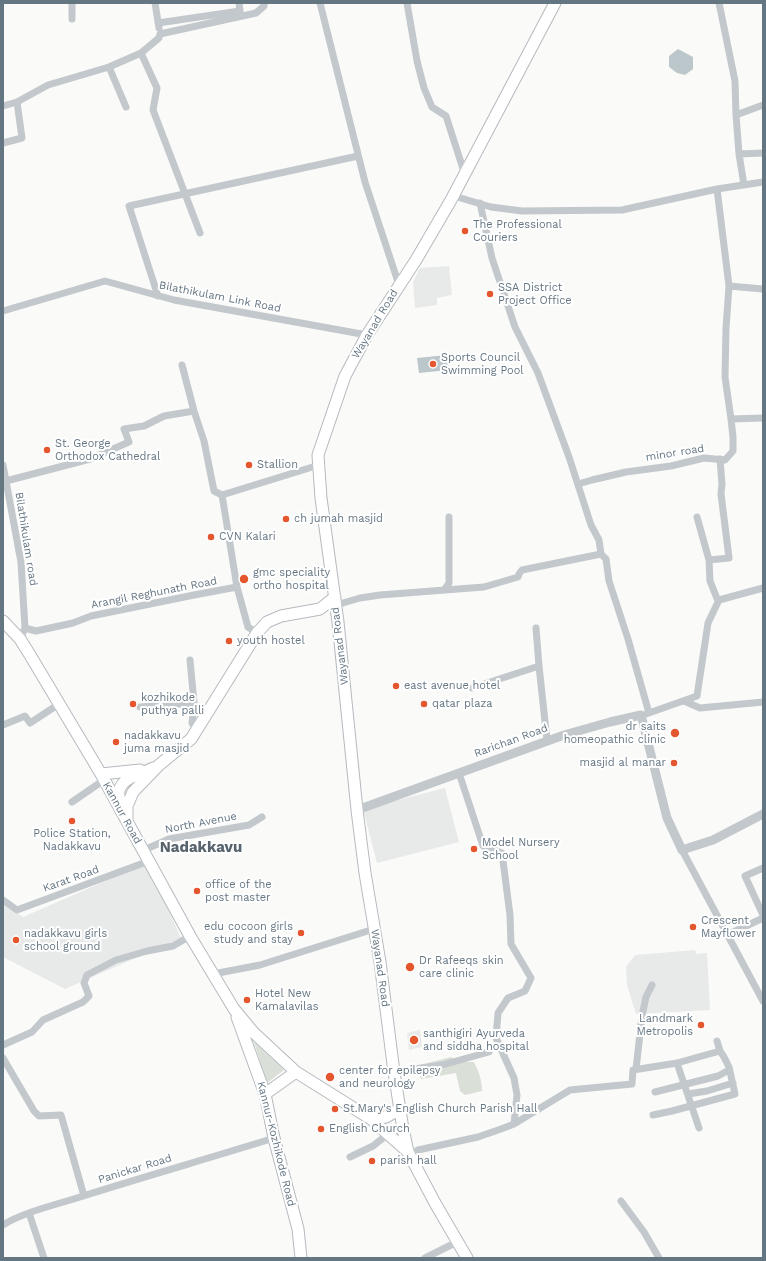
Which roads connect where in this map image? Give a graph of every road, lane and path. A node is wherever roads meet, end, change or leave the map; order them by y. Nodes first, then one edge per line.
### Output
1 (72, 3) edge
2 (155, 3) edge
3 (239, 3) edge
4 (264, 3) edge
5 (320, 3) edge
6 (407, 3) edge
7 (555, 3) edge
8 (719, 3) edge
9 (72, 19) dead end
10 (158, 23) junction
11 (160, 34) junction
12 (141, 53) junction
13 (109, 67) junction
14 (17, 102) junction
15 (763, 105) edge
16 (3, 106) edge
17 (126, 107) dead end
18 (736, 115) junction
19 (3, 143) edge
20 (763, 153) edge
21 (739, 154) junction
22 (358, 156) junction
23 (465, 175) junction
24 (763, 182) edge
25 (744, 185) junction
26 (717, 189) junction
27 (185, 194) junction
28 (454, 196) junction
29 (480, 204) junction
30 (200, 233) dead end
31 (399, 285) junction
32 (729, 286) junction
33 (763, 289) edge
34 (158, 296) junction
35 (3, 311) edge
36 (366, 335) junction
37 (182, 365) dead end
38 (194, 411) junction
39 (763, 418) edge
40 (731, 419) junction
41 (720, 460) junction
42 (3, 465) edge
43 (319, 465) junction
44 (6, 481) junction
45 (578, 484) junction
46 (222, 495) junction
47 (449, 517) dead end
48 (697, 517) dead end
49 (601, 554) junction
50 (709, 560) junction
51 (237, 588) junction
52 (763, 588) edge
53 (445, 589) junction
54 (335, 601) junction
55 (718, 601) junction
56 (320, 609) junction
57 (3, 621) edge
58 (338, 622) junction
59 (26, 628) junction
60 (536, 628) dead end
61 (257, 633) junction
62 (20, 639) junction
63 (190, 660) dead end
64 (539, 666) junction
65 (472, 688) dead end
66 (684, 701) junction
67 (763, 702) edge
68 (194, 703) junction
69 (59, 704) junction
70 (140, 707) dead end
71 (645, 714) junction
72 (3, 725) edge
73 (197, 728) junction
74 (547, 740) junction
75 (159, 765) junction
76 (459, 773) junction
77 (103, 777) junction
78 (72, 802) dead end
79 (357, 810) junction
80 (763, 814) edge
81 (125, 816) junction
82 (262, 816) dead end
83 (144, 850) junction
84 (682, 850) junction
85 (149, 861) junction
86 (763, 868) edge
87 (3, 900) edge
88 (763, 917) edge
89 (374, 929) junction
90 (727, 935) junction
91 (190, 936) junction
92 (213, 974) junction
93 (652, 985) dead end
94 (763, 1000) edge
95 (234, 1009) junction
96 (717, 1041) dead end
97 (3, 1046) edge
98 (720, 1051) junction
99 (489, 1052) dead end
100 (3, 1058) edge
101 (677, 1062) junction
102 (636, 1070) junction
103 (729, 1070) junction
104 (296, 1072) junction
105 (394, 1072) junction
106 (733, 1083) junction
107 (684, 1084) junction
108 (655, 1092) dead end
109 (265, 1094) junction
110 (688, 1094) junction
111 (692, 1106) junction
112 (400, 1109) junction
113 (653, 1115) dead end
114 (371, 1119) junction
115 (514, 1124) junction
116 (699, 1128) dead end
117 (388, 1134) junction
118 (274, 1138) junction
119 (409, 1153) junction
120 (350, 1157) dead end
121 (84, 1196) junction
122 (621, 1201) dead end
123 (29, 1213) junction
124 (3, 1225) edge
125 (457, 1242) junction
126 (44, 1258) edge
127 (301, 1258) edge
128 (425, 1258) edge
129 (467, 1258) edge
130 (658, 1258) edge

1 - 9 street
2 - 10 street
3 - 10 street
4 - 11 street
5 - 22 street
6 - 23 street
7 - 23 main road, Wayanad Road
8 - 18 street
10 - 11 street
11 - 12 street
12 - 13 street
12 - 27 street
13 - 14 street
13 - 17 street
14 - 16 street
14 - 19 street
15 - 18 street
18 - 21 street
20 - 21 street
21 - 25 street
22 - 27 street
22 - 31 street
23 - 28 main road, Wayanad Road
24 - 25 street
25 - 26 street
26 - 29 street
26 - 32 street
27 - 30 street
27 - 34 street
28 - 29 street
28 - 31 main road, Wayanad Road
29 - 45 street
31 - 36 main road, Wayanad Road
32 - 33 street
32 - 40 street
34 - 35 street, Bilathikulam Link Road
34 - 36 street, Bilathikulam Link Road
36 - 43 main road, Wayanad Road
37 - 38 street
38 - 44 street
38 - 46 street
39 - 40 street
40 - 41 street, minor road
41 - 45 street, minor road
41 - 50 street
42 - 44 street, Bilathikulam road
43 - 46 street
43 - 54 main road, Wayanad Road
44 - 59 street, Bilathikulam road
45 - 49 street
46 - 51 street
47 - 53 street
48 - 50 street
49 - 53 street
49 - 71 street
50 - 55 street
51 - 59 street, Arangil Reghunath Road
51 - 61 street
52 - 55 street
53 - 54 street
54 - 56 main road
54 - 58 main road, Wayanad Road
55 - 66 street, Rarichan Road
56 - 58 main road
56 - 61 main road
57 - 62 main road, Kannur Road
58 - 79 main road, Wayanad Road
59 - 62 street
60 - 64 street
61 - 73 main road
62 - 69 main road, Kannur Road
63 - 68 street
64 - 65 street
64 - 74 street
66 - 67 street
66 - 71 street, Rarichan Road
68 - 70 street
68 - 73 street
69 - 72 street
69 - 77 main road, Kannur Road
71 - 74 street, Rarichan Road
71 - 84 street
73 - 75 main road
74 - 76 street, Rarichan Road
75 - 77 main road
75 - 81 main road
76 - 79 street, Rarichan Road
76 - 115 street
77 - 78 street
77 - 81 main road, Kannur Road
79 - 89 main road, Wayanad Road
80 - 84 street
81 - 83 main road, Kannur Road
82 - 83 street, North Avenue
83 - 85 main road, Kannur Road
84 - 90 street
85 - 87 street, Karat Road
85 - 91 main road, Kannur Road
86 - 88 street
88 - 90 street
89 - 92 street
89 - 105 main road, Wayanad Road
90 - 94 street
91 - 92 main road, Kannur Road
91 - 97 street
92 - 95 main road, Kannur Road
93 - 102 street
95 - 104 main road
95 - 109 main road, Kannur-Kozhikode Road
96 - 98 street
98 - 101 street
98 - 103 street
99 - 105 street
100 - 121 street
101 - 102 street
101 - 107 street
102 - 115 street
103 - 106 street
103 - 107 street
104 - 109 main road
104 - 114 main road
105 - 112 main road, Wayanad Road
106 - 110 street
106 - 111 street
107 - 108 street
107 - 110 street
109 - 118 main road, Kannur-Kozhikode Road
110 - 111 street
111 - 113 street
111 - 116 street
112 - 114 main road
112 - 119 main road, Wayanad Road
114 - 117 main road
115 - 119 street
117 - 119 main road
117 - 120 street
118 - 121 street, Panickar Road
118 - 127 main road, Kannur-Kozhikode Road
119 - 125 main road, Wayanad Road
121 - 123 street, Panickar Road
122 - 130 street
123 - 124 street, Panickar Road
123 - 126 street
125 - 128 street
125 - 129 main road, Wayanad Road

